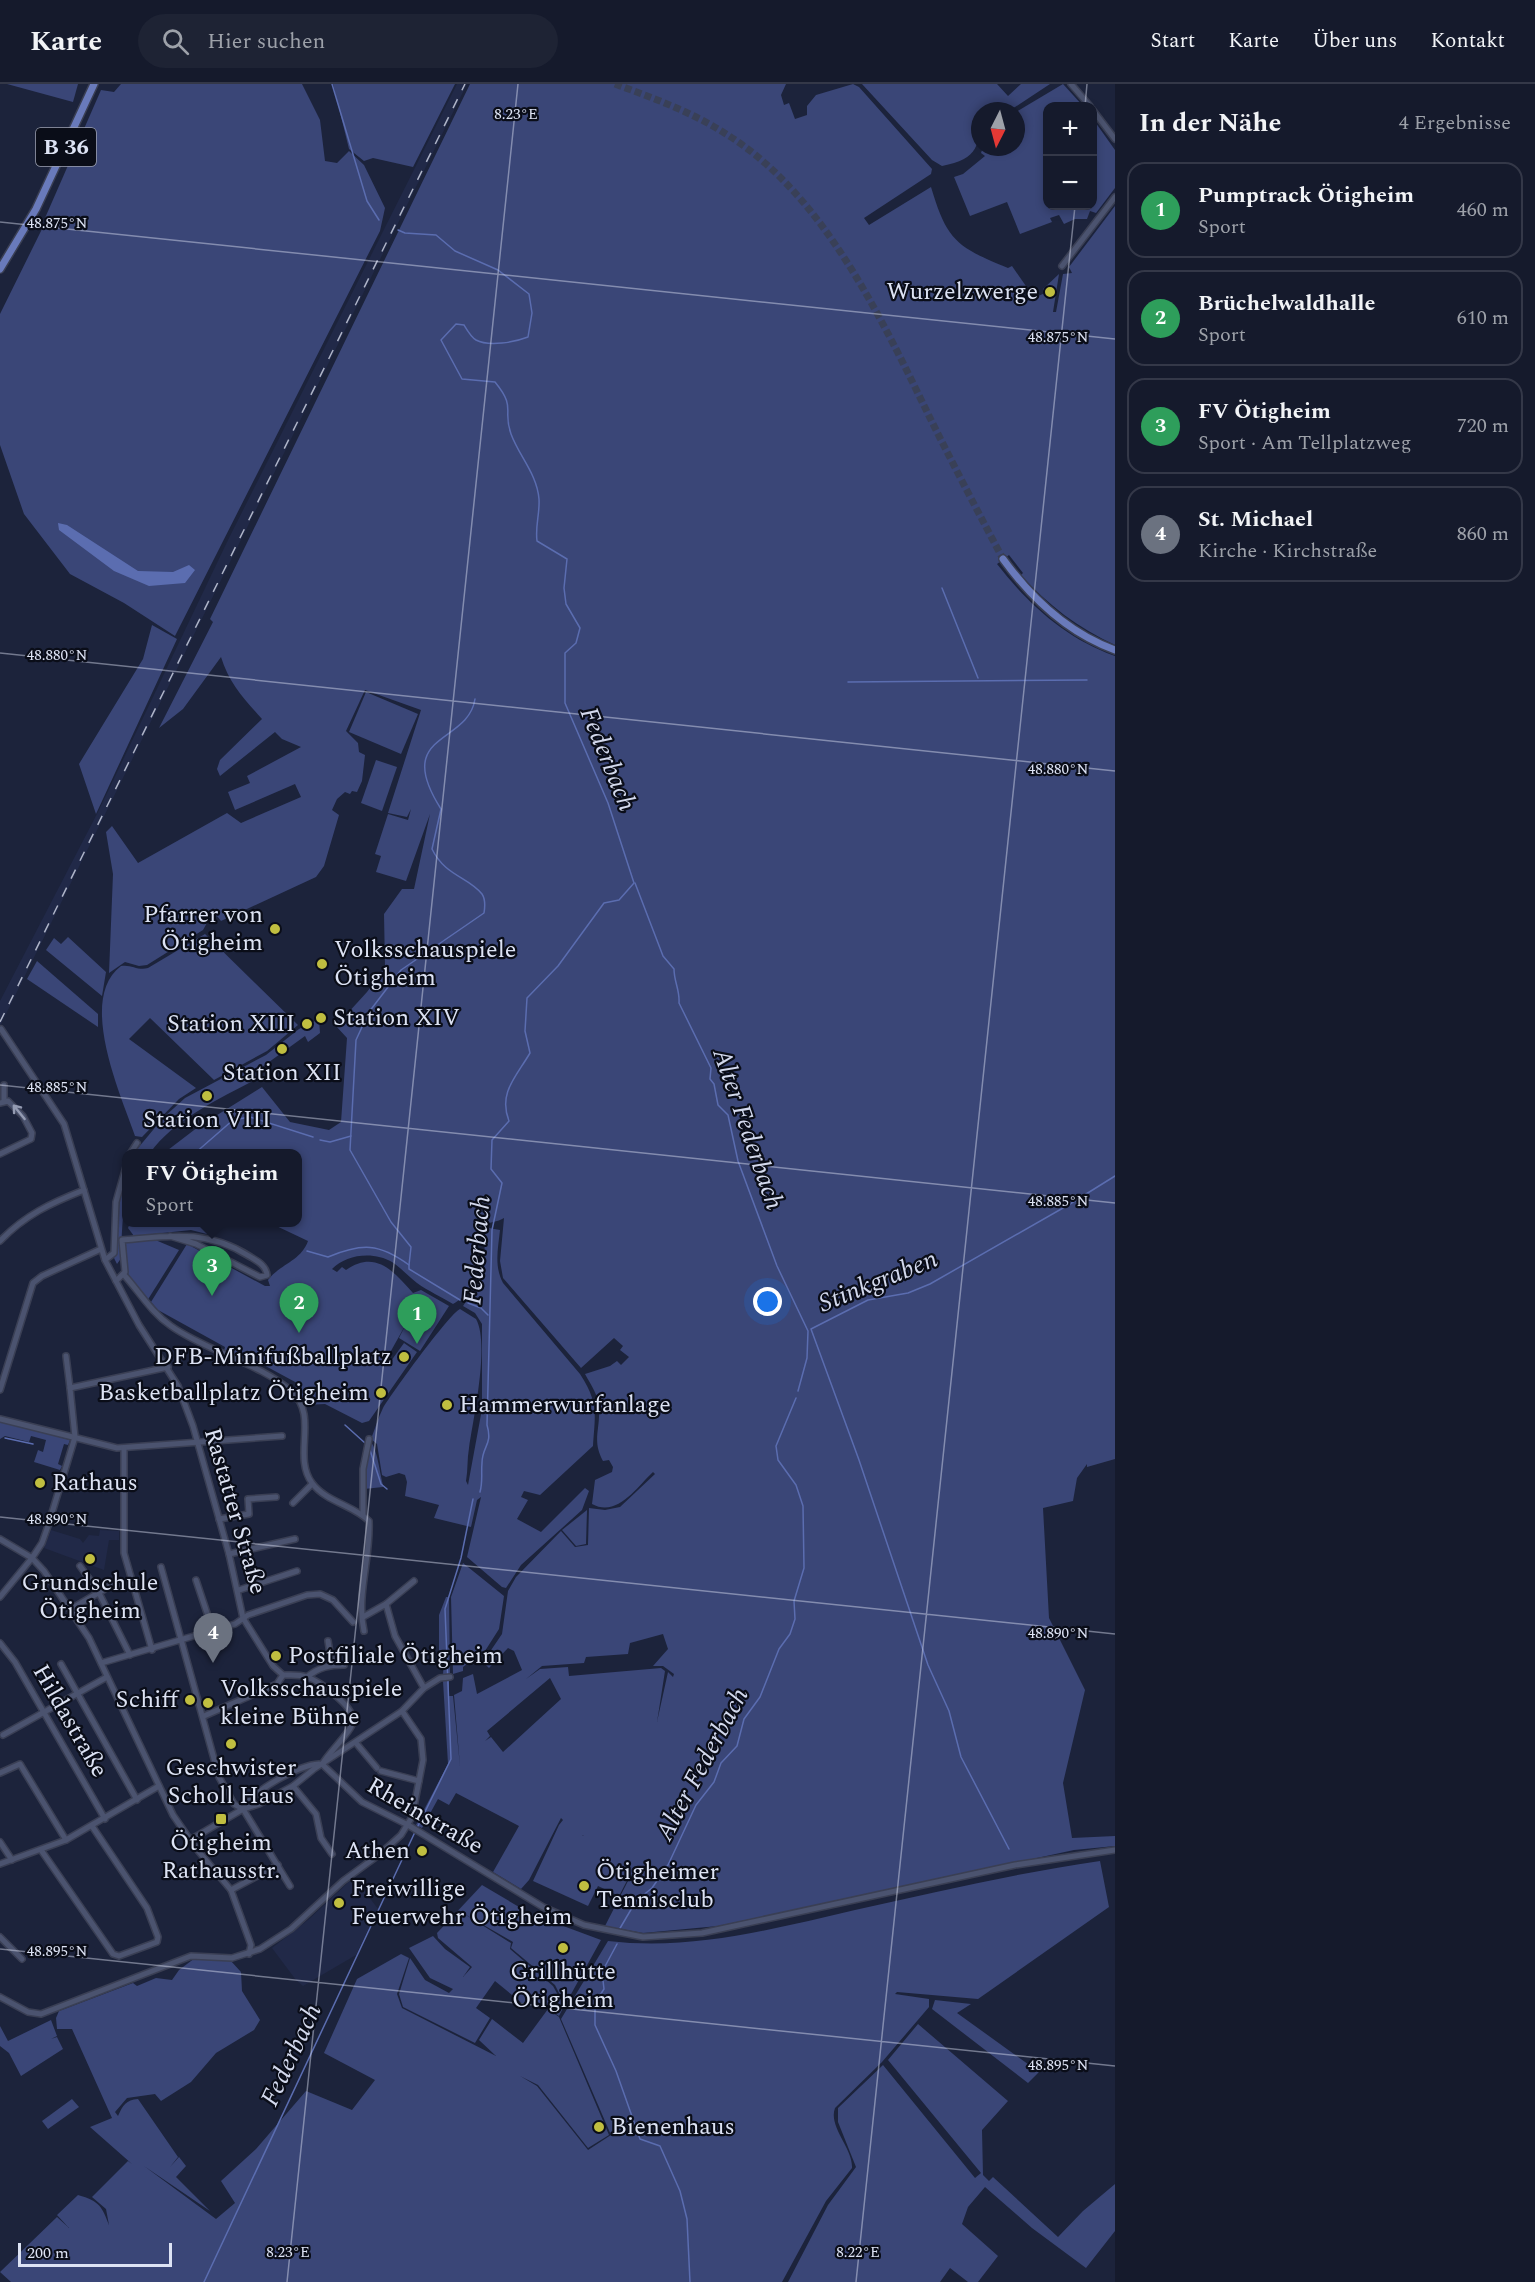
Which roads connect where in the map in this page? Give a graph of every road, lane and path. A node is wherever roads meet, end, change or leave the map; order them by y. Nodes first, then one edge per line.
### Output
1 (94, 84) edge
2 (1071, 84) edge
3 (1086, 102) edge
4 (1097, 116) edge
5 (1115, 139) edge
6 (1115, 197) edge
7 (1062, 266) dead end
8 (0, 269) edge
9 (1003, 559) tunnel mouth
10 (1115, 650) edge
11 (0, 1029) edge
12 (4, 1085) dead end
13 (2, 1102) edge
14 (137, 1143) dead end
15 (133, 1149) edge
16 (0, 1154) edge
17 (122, 1179) edge
18 (84, 1190) junction
19 (170, 1236) junction
20 (0, 1241) edge
21 (101, 1249) junction
22 (105, 1260) junction
23 (125, 1266) junction
24 (111, 1272) junction
25 (125, 1276) junction
26 (116, 1281) junction
27 (66, 1356) dead end
28 (168, 1367) junction
29 (70, 1388) junction
30 (0, 1390) edge
31 (0, 1419) edge
32 (282, 1436) dead end
33 (75, 1437) junction
34 (369, 1439) dead end
35 (197, 1443) junction
36 (124, 1448) junction
37 (312, 1484) junction
38 (276, 1497) dead end
39 (293, 1503) dead end
40 (363, 1515) junction
41 (219, 1520) junction
42 (0, 1539) edge
43 (295, 1539) dead end
44 (229, 1554) junction
45 (32, 1558) junction
46 (80, 1566) dead end
47 (161, 1567) dead end
48 (297, 1571) dead end
49 (196, 1580) dead end
50 (132, 1581) junction
51 (414, 1581) dead end
52 (239, 1590) junction
53 (99, 1592) junction
54 (0, 1597) edge
55 (386, 1604) junction
56 (71, 1609) junction
57 (363, 1617) junction
58 (243, 1618) junction
59 (353, 1622) dead end
60 (213, 1631) junction
61 (364, 1631) dead end
62 (182, 1641) junction
63 (328, 1641) dead end
64 (0, 1643) edge
65 (152, 1650) junction
66 (130, 1655) junction
67 (101, 1663) junction
68 (61, 1664) dead end
69 (332, 1665) junction
70 (345, 1665) dead end
71 (283, 1675) junction
72 (107, 1677) junction
73 (307, 1677) junction
74 (446, 1677) dead end
75 (424, 1688) junction
76 (78, 1694) junction
77 (402, 1711) junction
78 (45, 1713) junction
79 (204, 1716) junction
80 (3, 1735) dead end
81 (356, 1743) junction
82 (322, 1764) junction
83 (0, 1773) edge
84 (419, 1781) junction
85 (159, 1786) junction
86 (293, 1786) junction
87 (137, 1800) junction
88 (243, 1809) junction
89 (105, 1819) junction
90 (411, 1826) junction
91 (92, 1827) junction
92 (66, 1840) junction
93 (190, 1840) junction
94 (0, 1842) edge
95 (41, 1850) junction
96 (1115, 1850) edge
97 (332, 1854) dead end
98 (12, 1860) junction
99 (0, 1864) edge
100 (278, 1864) junction
101 (290, 1886) dead end
102 (231, 1890) junction
103 (0, 1937) edge
104 (249, 1954) junction
105 (22, 1959) dead end
106 (0, 1997) edge

1 - 8 main road, B 36
2 - 3 street
4 - 5 street
6 - 7 street
9 - 10 main road
11 - 18 street, Rastatter Straße
12 - 13 street
16 -> 13 street
14 - 15 street
17 - 22 street
18 - 20 street
18 - 21 street, Rastatter Straße
19 - 19 street
19 - 23 street
21 - 22 street, Rastatter Straße
21 - 30 street
22 - 24 street, Rastatter Straße
23 - 24 street
23 - 25 street
24 - 26 street, Rastatter Straße
25 - 26 street
25 - 37 street
26 - 28 street, Rastatter Straße
27 - 29 street
28 - 29 street
28 - 35 street, Rastatter Straße
29 - 33 street
31 - 33 street
32 - 35 street
33 - 36 street
33 - 45 street
34 - 40 street
35 - 36 street
35 - 41 street, Rastatter Straße
36 - 50 street
37 - 39 street
37 - 40 street
38 - 41 street
40 - 57 street
41 - 44 street, Rastatter Straße
42 - 45 street
43 - 44 street
44 - 52 street, Rastatter Straße
45 - 54 street
45 - 56 street
46 - 53 street
47 - 62 street
48 - 52 street
49 - 60 street
50 - 53 street
50 - 65 street
51 - 55 street
52 - 58 street, Rastatter Straße
53 - 56 street
53 - 66 street
55 - 57 street
55 - 75 street
56 - 67 street
57 - 61 street
58 - 59 street
58 - 60 street
58 - 71 street
60 - 62 street
62 - 65 street
62 - 79 street
63 - 69 street
64 - 78 street, Hildastraße
65 - 66 street
66 - 67 street
67 - 72 street
68 - 76 street
69 - 70 street
69 - 73 street
71 - 73 street
71 - 79 street
72 - 76 street
72 - 85 street
73 - 82 street
74 - 75 street
75 - 77 street
76 - 78 street
76 - 87 street
77 - 81 street
77 - 84 street
78 - 80 street
78 - 89 street, Hildastraße
79 - 88 street
81 - 82 street
81 - 84 street
82 - 86 street
82 - 88 street
82 - 90 street, Rheinstraße
83 - 92 street
84 - 90 street
85 - 87 street
85 - 93 street
86 - 88 street
86 - 97 street
87 - 89 street
88 - 93 street
88 - 100 street
89 - 91 street
90 - 96 street, Rheinstraße
90 - 104 street
91 - 92 street
91 - 95 street
92 - 95 street
93 - 102 street
94 - 98 street
95 - 98 street
98 - 99 street
100 - 101 street
100 - 102 street
102 - 104 street
103 - 105 street
104 - 106 street

